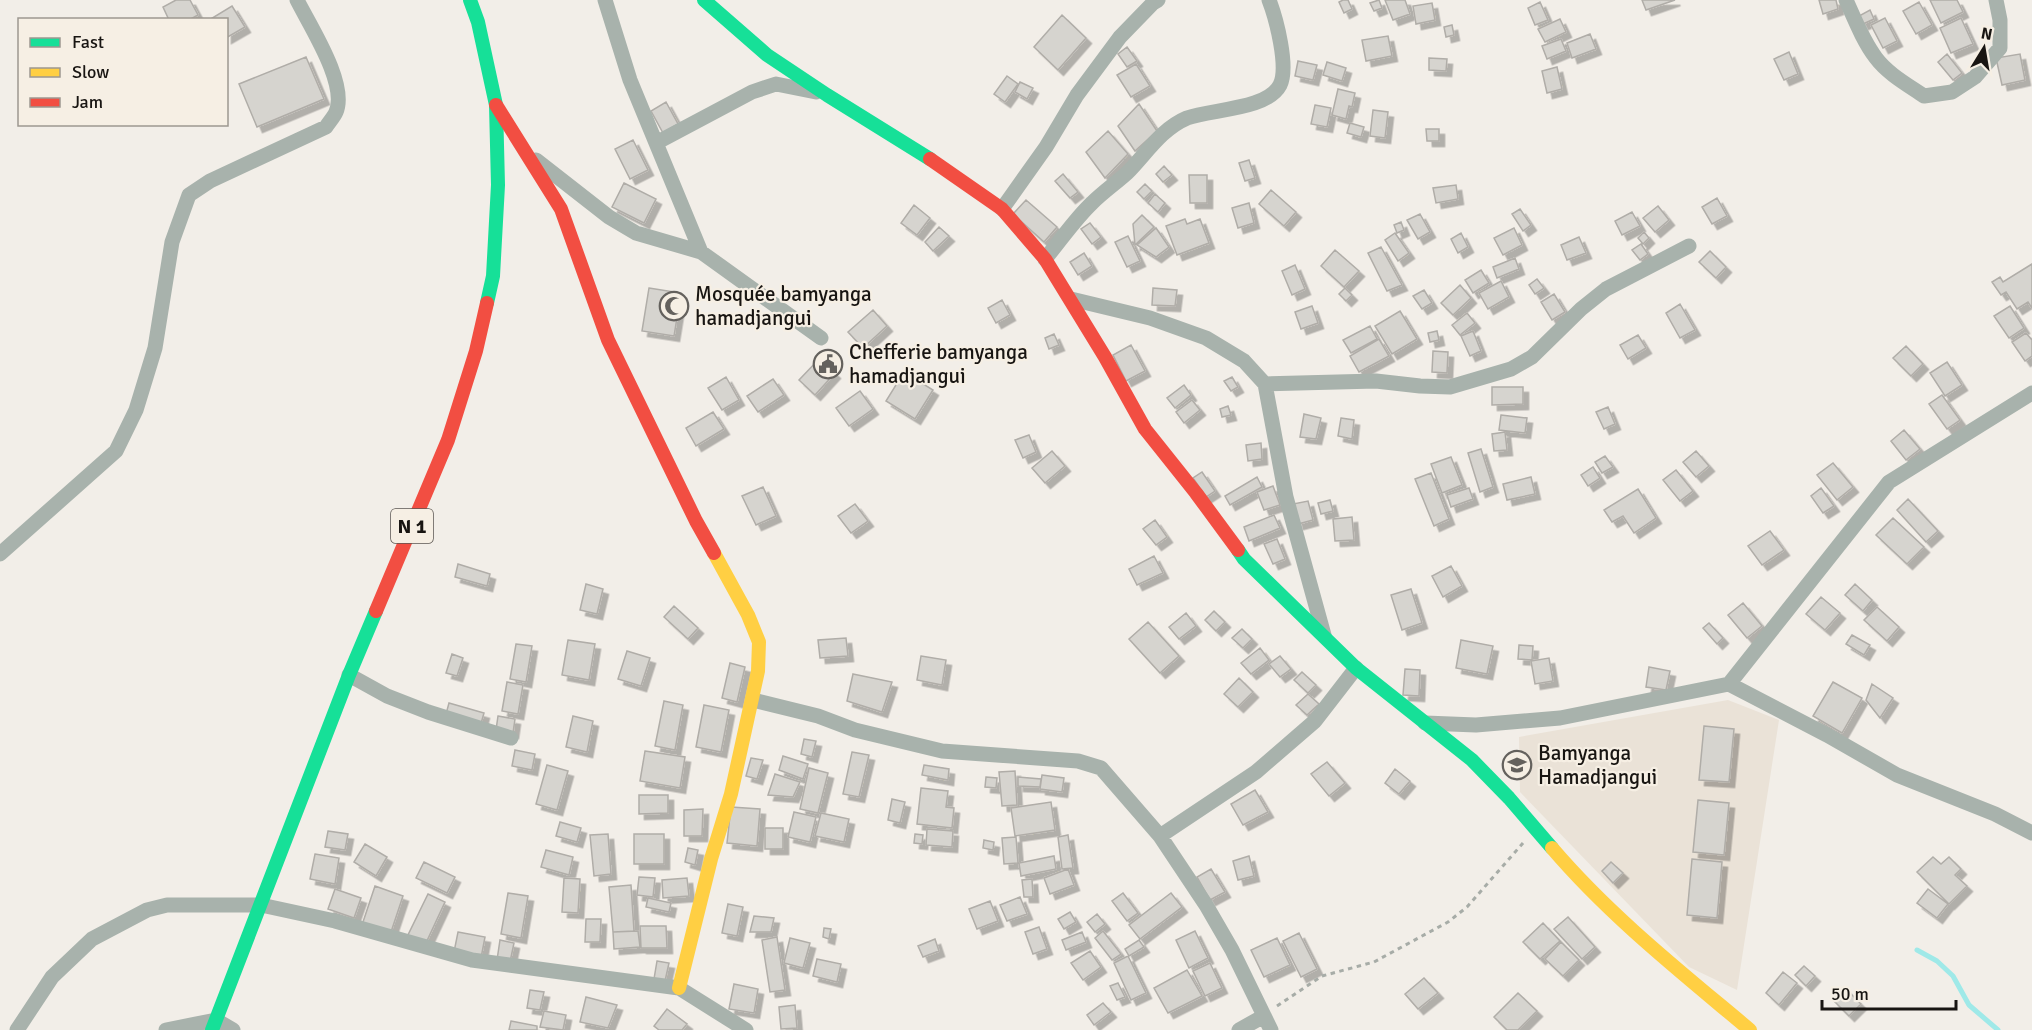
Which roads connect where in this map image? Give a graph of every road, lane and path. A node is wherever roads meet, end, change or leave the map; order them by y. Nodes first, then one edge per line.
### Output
1 (297, 0) edge
2 (470, 0) edge
3 (605, 0) edge
4 (704, 0) edge
5 (1158, 0) edge
6 (1269, 0) edge
7 (1846, 0) edge
8 (1996, 0) edge
9 (827, 95) junction
10 (496, 105) junction
11 (656, 143) junction
12 (528, 154) junction
13 (1002, 209) junction
14 (1689, 246) dead end
15 (701, 252) junction
16 (1045, 258) junction
17 (1071, 299) junction
18 (821, 338) dead end
19 (1265, 384) junction
20 (2032, 393) edge
21 (0, 554) edge
22 (1326, 640) junction
23 (1356, 668) junction
24 (349, 675) junction
25 (1729, 684) junction
26 (753, 700) junction
27 (1425, 723) junction
28 (511, 738) dead end
29 (1535, 828) junction
30 (2032, 833) edge
31 (1160, 836) junction
32 (261, 904) junction
33 (679, 988) junction
34 (1267, 1023) edge
35 (214, 1025) edge
36 (738, 1028) edge
37 (17, 1030) edge
38 (166, 1030) edge
39 (233, 1030) edge
40 (1239, 1030) edge
41 (1750, 1030) edge

1 - 21 street
2 - 10 main road, N 1
3 - 11 street
4 - 9 main road
5 - 13 street
6 - 16 street
7 - 8 street
9 - 11 street
9 - 13 main road
10 - 12 main road
10 - 24 main road, N 1
11 - 15 street
12 - 15 street
12 - 26 main road
13 - 16 main road
14 - 19 street
15 - 18 street
16 - 17 main road
17 - 19 street
17 - 22 main road
19 - 22 street
20 - 25 street
22 - 23 main road
23 - 27 main road
23 - 31 street
24 - 28 street
24 - 32 main road, N 1
25 - 27 street
25 - 30 street
26 - 31 street
26 - 33 main road
27 - 29 main road
29 - 34 path
29 - 41 main road
31 - 34 street
32 - 33 street
32 - 35 main road, N 1
32 - 37 street
33 - 36 street
34 - 40 street
35 - 38 street
35 - 39 street

